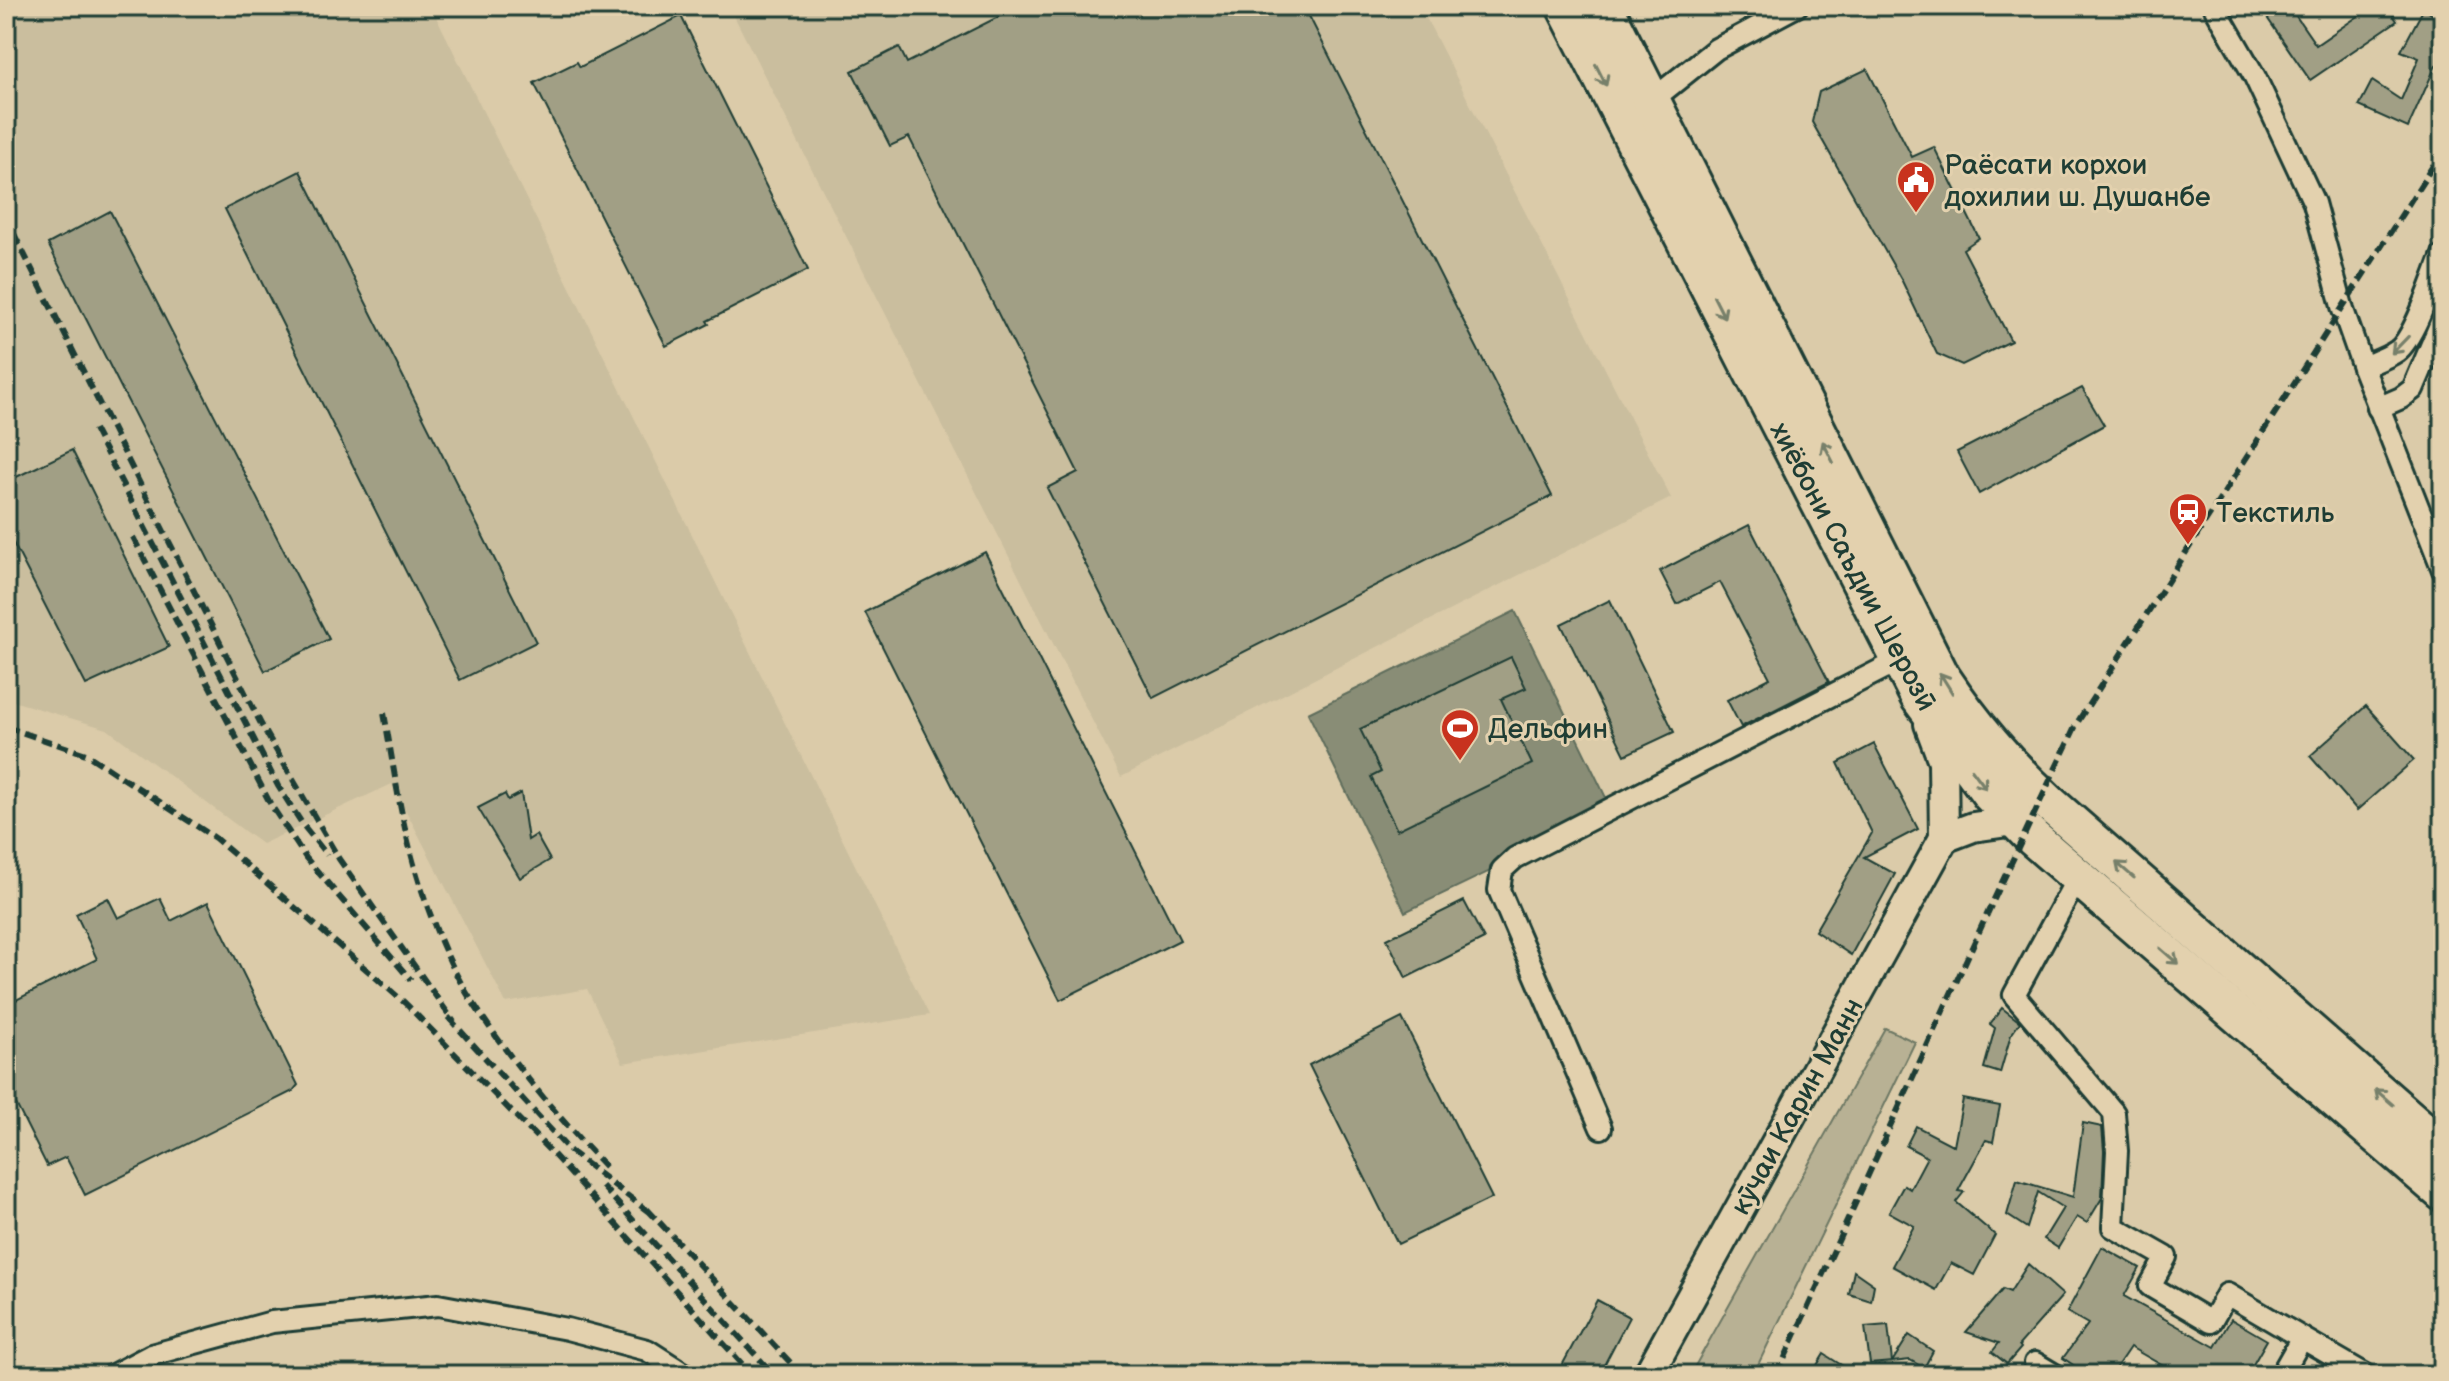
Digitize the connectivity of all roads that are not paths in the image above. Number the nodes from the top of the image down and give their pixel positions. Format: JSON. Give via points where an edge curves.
{"nodes":[{"id":1,"x":1565,"y":6,"type":"edge"},
{"id":2,"x":1604,"y":6,"type":"edge"},
{"id":3,"x":1797,"y":6,"type":"edge"},
{"id":4,"x":2214,"y":6,"type":"edge"},
{"id":5,"x":1651,"y":101,"type":"junction"},
{"id":6,"x":2443,"y":255,"type":"edge"},
{"id":7,"x":2443,"y":318,"type":"edge"},
{"id":8,"x":2363,"y":367,"type":"junction"},
{"id":9,"x":2378,"y":408,"type":"junction"},
{"id":10,"x":2443,"y":570,"type":"edge"},
{"id":11,"x":1900,"y":660,"type":"junction"},
{"id":12,"x":1919,"y":697,"type":"junction"},
{"id":13,"x":2015,"y":821,"type":"junction"},
{"id":14,"x":1944,"y":838,"type":"junction"},
{"id":15,"x":2078,"y":877,"type":"junction"},
{"id":16,"x":1601,"y":1128,"type":"dead end"},
{"id":17,"x":2443,"y":1148,"type":"edge"},
{"id":18,"x":2443,"y":1193,"type":"edge"},
{"id":19,"x":2302,"y":1338,"type":"junction"},
{"id":20,"x":113,"y":1375,"type":"edge"},
{"id":21,"x":686,"y":1375,"type":"edge"},
{"id":22,"x":1648,"y":1375,"type":"edge"},
{"id":23,"x":2281,"y":1375,"type":"edge"},
{"id":24,"x":2366,"y":1375,"type":"edge"}],
"edges":[{"from":1,"to":11,"type":"highway","name":"хиёбони Саъдии Шерозӣ","one_way":true},
{"from":2,"to":5,"type":"highway","name":"хиёбони Саъдии Шерозӣ"},
{"from":3,"to":5,"type":"street","via":[[1716,49]]},
{"from":4,"to":8,"type":"street","via":[[2255,77],[2314,203]]},
{"from":17,"to":5,"type":"highway","name":"хиёбони Саъдии Шерозӣ","one_way":true,"via":[[2049,803],[1970,720],[1942,678]]},
{"from":6,"to":8,"type":"street","one_way":true,"via":[[2404,344]]},
{"from":7,"to":9,"type":"street","via":[[2413,389]]},
{"from":8,"to":9,"type":"street"},
{"from":9,"to":10,"type":"street"},
{"from":11,"to":12,"type":"highway","name":"хиёбони Саъдии Шерозӣ"},
{"from":11,"to":16,"type":"street","via":[[1515,858],[1502,870],[1499,890]]},
{"from":12,"to":13,"type":"highway","name":"хиёбони Саъдии Шерозӣ","one_way":true},
{"from":12,"to":14,"type":"street","name":"кӯчаи Карин Манн","via":[[1943,761]]},
{"from":13,"to":14,"type":"street"},
{"from":13,"to":15,"type":"highway","name":"хиёбони Саъдии Шерозӣ"},
{"from":14,"to":22,"type":"street","name":"кӯчаи Карин Манн"},
{"from":15,"to":18,"type":"highway","name":"хиёбони Саъдии Шерозӣ","one_way":true},
{"from":15,"to":19,"type":"street","via":[[2014,995],[2114,1113],[2113,1227],[2166,1257],[2150,1286],[2211,1322],[2227,1294]]},
{"from":19,"to":23,"type":"street"},
{"from":19,"to":24,"type":"street"},
{"from":20,"to":21,"type":"street","via":[[151,1355],[272,1322],[438,1305],[647,1350]]}]}
